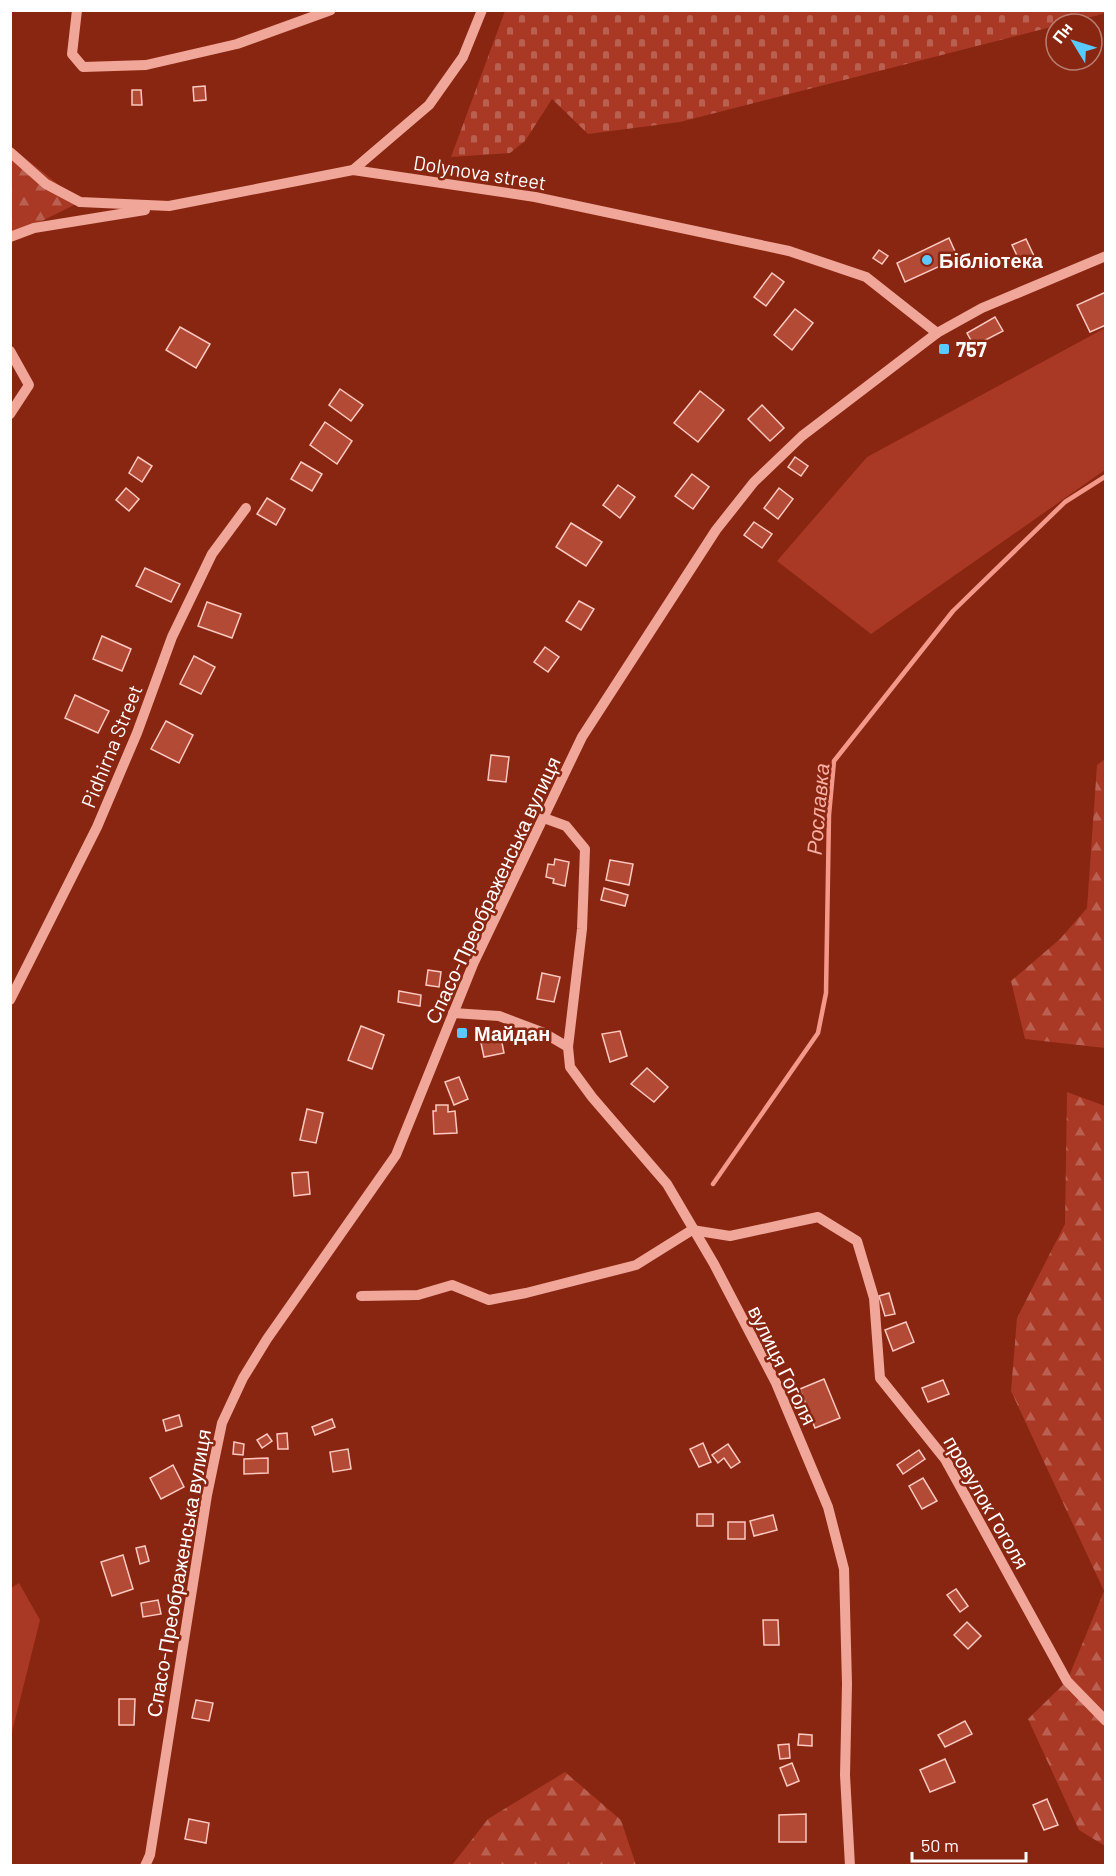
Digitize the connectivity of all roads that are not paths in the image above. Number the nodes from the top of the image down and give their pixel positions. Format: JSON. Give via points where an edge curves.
{"nodes":[{"id":1,"x":77,"y":10,"type":"edge"},
{"id":2,"x":331,"y":10,"type":"edge"},
{"id":3,"x":482,"y":10,"type":"edge"},
{"id":4,"x":10,"y":152,"type":"edge"},
{"id":5,"x":353,"y":170,"type":"junction"},
{"id":6,"x":169,"y":206,"type":"junction"},
{"id":7,"x":10,"y":237,"type":"edge"},
{"id":8,"x":1106,"y":256,"type":"edge"},
{"id":9,"x":937,"y":333,"type":"junction"},
{"id":10,"x":10,"y":351,"type":"edge"},
{"id":11,"x":10,"y":414,"type":"edge"},
{"id":12,"x":246,"y":508,"type":"dead end"},
{"id":13,"x":544,"y":818,"type":"junction"},
{"id":14,"x":10,"y":1000,"type":"edge"},
{"id":15,"x":453,"y":1013,"type":"junction"},
{"id":16,"x":568,"y":1047,"type":"junction"},
{"id":17,"x":692,"y":1230,"type":"junction"},
{"id":18,"x":361,"y":1296,"type":"dead end"},
{"id":19,"x":1106,"y":1721,"type":"edge"},
{"id":20,"x":145,"y":1866,"type":"edge"},
{"id":21,"x":850,"y":1866,"type":"edge"}],
"edges":[{"from":1,"to":2,"type":"street","via":[[72,54],[83,67],[157,63],[237,44]]},
{"from":3,"to":5,"type":"street","via":[[462,57],[429,105]]},
{"from":4,"to":6,"type":"street","name":"Dolynova street","via":[[46,183],[80,202]]},
{"from":5,"to":6,"type":"street","name":"Dolynova street"},
{"from":5,"to":9,"type":"street","name":"Dolynova street","via":[[535,197],[789,251],[866,277]]},
{"from":6,"to":7,"type":"street","via":[[34,228]]},
{"from":8,"to":9,"type":"street","name":"Спасо-Преображенська вулиця","via":[[982,308]]},
{"from":9,"to":13,"type":"street","name":"Спасо-Преображенська вулиця","via":[[802,436],[754,482],[716,530],[582,737]]},
{"from":10,"to":11,"type":"street","via":[[29,385]]},
{"from":12,"to":14,"type":"street","name":"Pidhirna Street","via":[[212,554],[172,638],[97,827]]},
{"from":13,"to":15,"type":"street","name":"Спасо-Преображенська вулиця"},
{"from":13,"to":16,"type":"street","via":[[566,826],[585,849],[582,929]]},
{"from":15,"to":16,"type":"street","via":[[499,1016]]},
{"from":15,"to":20,"type":"street","name":"Спасо-Преображенська вулиця","via":[[396,1155],[267,1339],[222,1423],[150,1855]]},
{"from":16,"to":17,"type":"street","name":"вулиця Гоголя","via":[[570,1067],[667,1184]]},
{"from":17,"to":18,"type":"street","via":[[636,1265],[526,1293],[489,1300],[452,1286],[418,1295]]},
{"from":17,"to":19,"type":"street","name":"провулок Гоголя","via":[[730,1236],[818,1217],[857,1241],[874,1298],[880,1378],[945,1459],[1067,1681]]},
{"from":17,"to":21,"type":"street","name":"вулиця Гоголя","via":[[776,1383],[828,1507],[844,1569],[845,1775]]}]}
